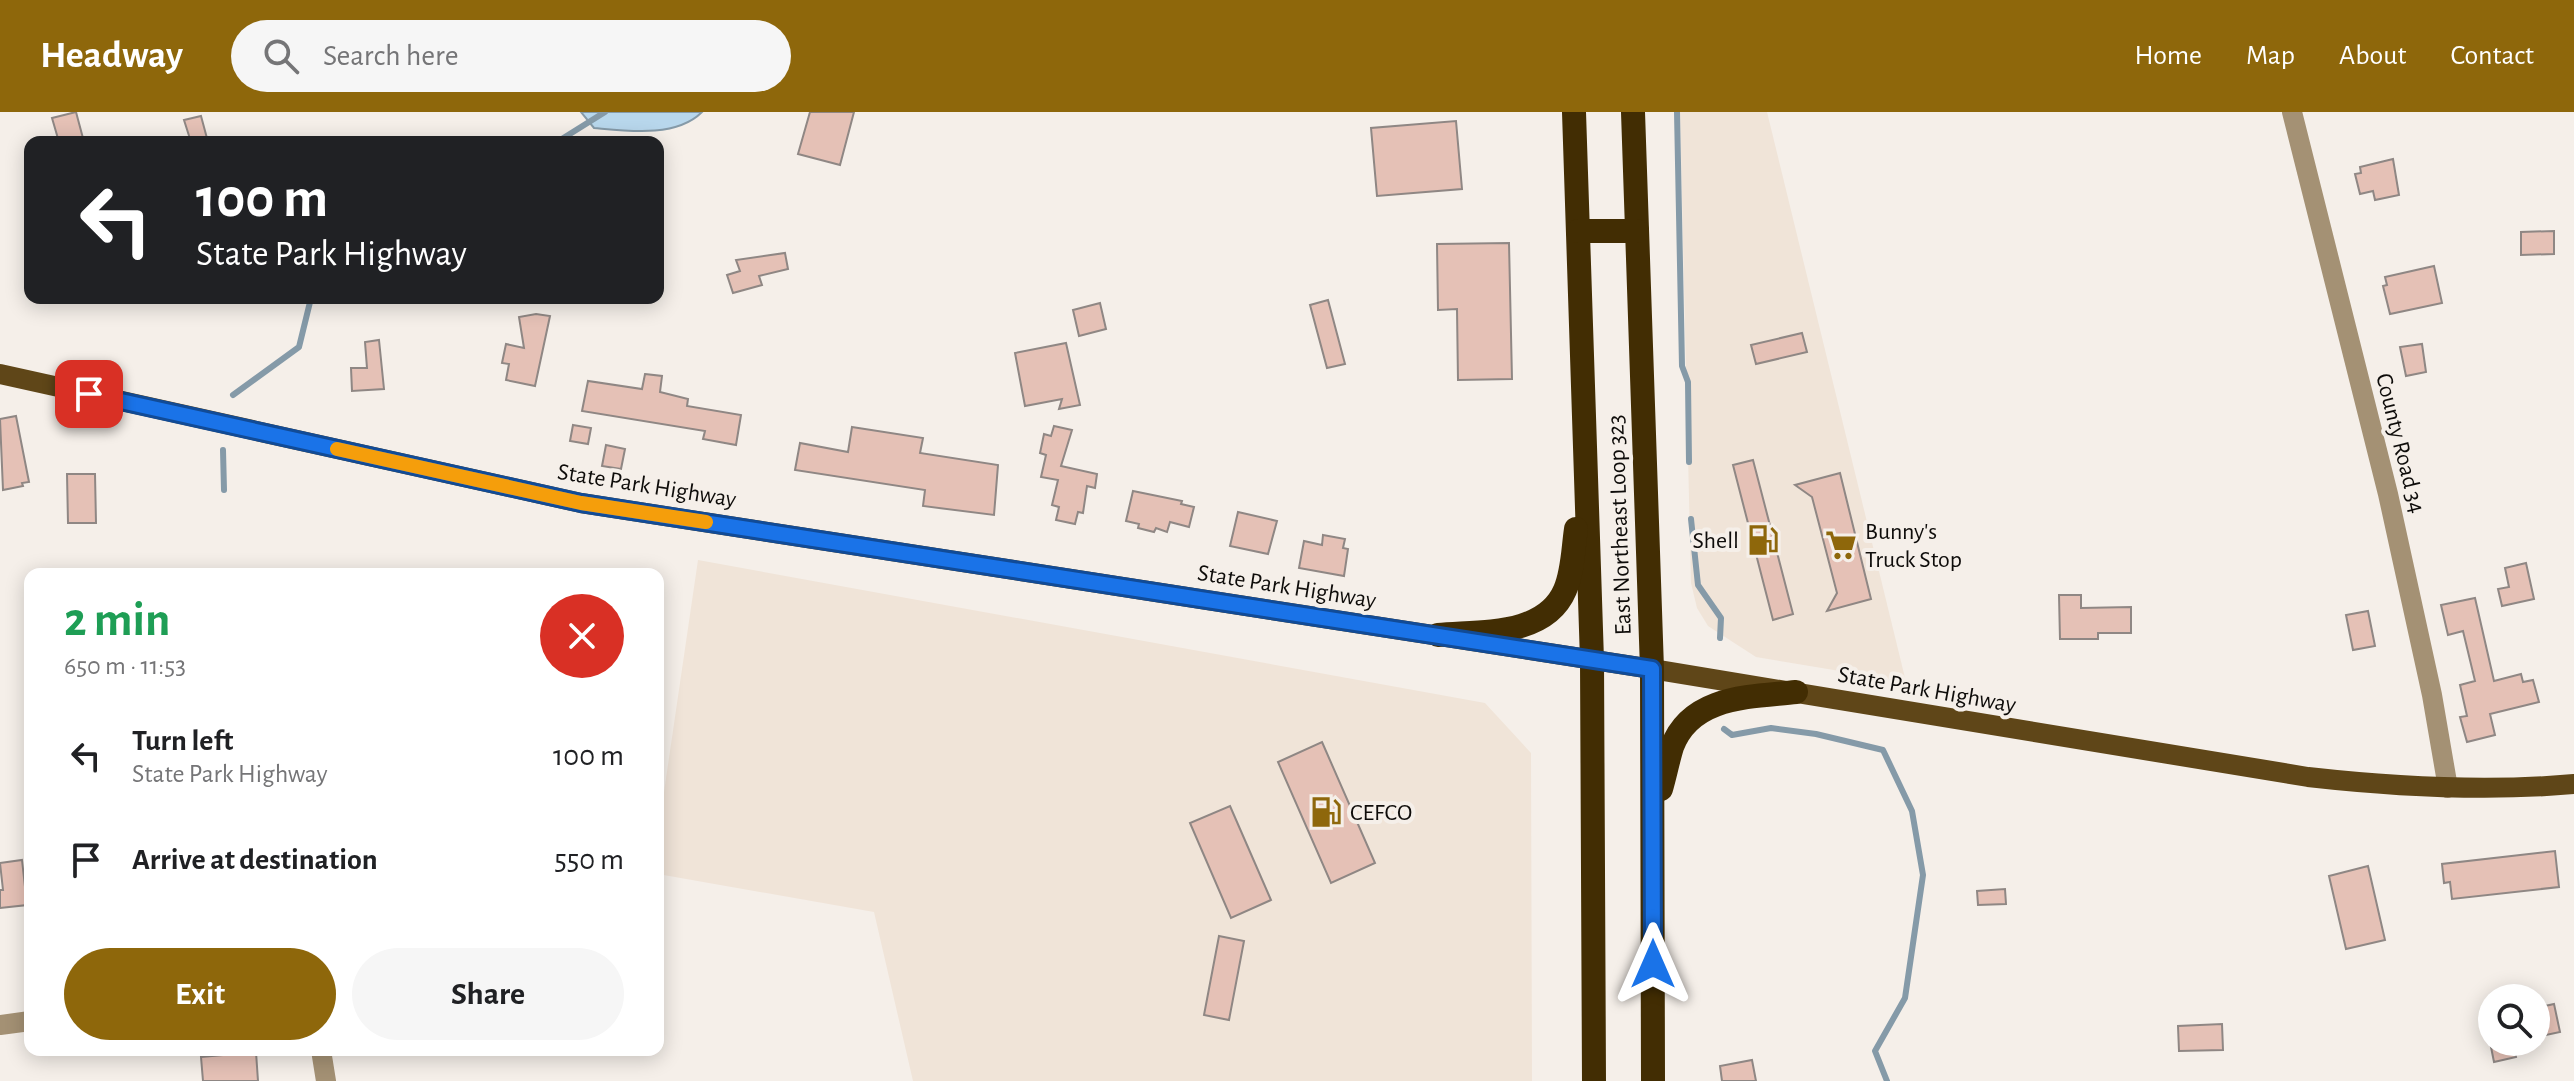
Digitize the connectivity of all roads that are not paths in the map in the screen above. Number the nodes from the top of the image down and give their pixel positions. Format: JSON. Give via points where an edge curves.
{"nodes":[{"id":1,"x":1574,"y":112,"type":"edge"},
{"id":2,"x":1633,"y":112,"type":"edge"},
{"id":3,"x":2292,"y":112,"type":"edge"},
{"id":4,"x":1578,"y":231,"type":"junction"},
{"id":5,"x":1637,"y":231,"type":"junction"},
{"id":6,"x":0,"y":374,"type":"edge"},
{"id":7,"x":1585,"y":476,"type":"junction"},
{"id":8,"x":1438,"y":635,"type":"junction"},
{"id":9,"x":1592,"y":660,"type":"junction"},
{"id":10,"x":1652,"y":669,"type":"junction"},
{"id":11,"x":1796,"y":692,"type":"junction"},
{"id":12,"x":2574,"y":784,"type":"edge"},
{"id":13,"x":2448,"y":788,"type":"junction"},
{"id":14,"x":1653,"y":818,"type":"junction"},
{"id":15,"x":24,"y":1022,"type":"edge"},
{"id":16,"x":0,"y":1025,"type":"edge"},
{"id":17,"x":322,"y":1056,"type":"edge"},
{"id":18,"x":326,"y":1081,"type":"edge"},
{"id":19,"x":1594,"y":1081,"type":"edge"},
{"id":20,"x":1653,"y":1081,"type":"edge"}],
"edges":[{"from":1,"to":4,"type":"highway","name":"East Northeast Loop 323"},
{"from":2,"to":5,"type":"highway","name":"East Northeast Loop 323"},
{"from":3,"to":13,"type":"street","name":"County Road 34","via":[[2388,494]]},
{"from":4,"to":5,"type":"highway"},
{"from":4,"to":7,"type":"highway","name":"East Northeast Loop 323"},
{"from":5,"to":10,"type":"highway","name":"East Northeast Loop 323"},
{"from":6,"to":8,"type":"main road","name":"State Park Highway","via":[[581,503]]},
{"from":7,"to":8,"type":"highway","via":[[1569,577],[1551,610],[1519,627]]},
{"from":7,"to":9,"type":"highway","name":"East Northeast Loop 323"},
{"from":8,"to":9,"type":"main road","name":"State Park Highway"},
{"from":9,"to":10,"type":"main road","name":"State Park Highway"},
{"from":9,"to":19,"type":"highway","name":"East Northeast Loop 323"},
{"from":10,"to":11,"type":"main road","name":"State Park Highway"},
{"from":10,"to":14,"type":"highway","name":"East Northeast Loop 323"},
{"from":11,"to":13,"type":"main road","name":"State Park Highway","via":[[2308,777]]},
{"from":11,"to":14,"type":"highway","via":[[1730,699],[1696,715],[1673,746]]},
{"from":12,"to":13,"type":"main road","name":"State Park Highway"},
{"from":14,"to":20,"type":"highway","name":"East Northeast Loop 323"},
{"from":15,"to":16,"type":"street"},
{"from":17,"to":18,"type":"street"}]}
